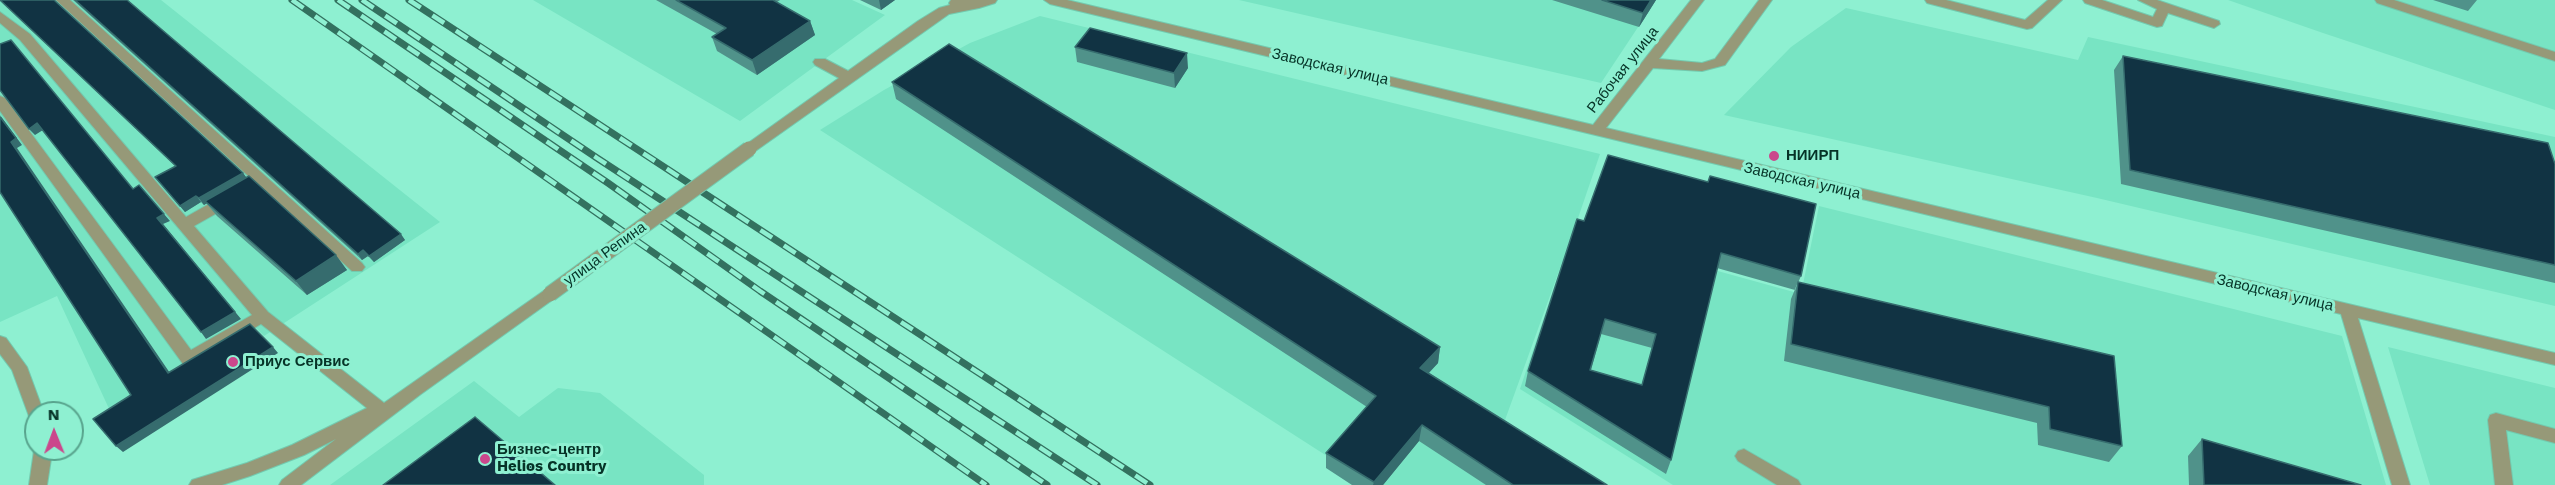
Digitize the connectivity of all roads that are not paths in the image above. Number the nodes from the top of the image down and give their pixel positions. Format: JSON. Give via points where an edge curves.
{"nodes":[{"id":1,"x":62,"y":0,"type":"edge"},
{"id":2,"x":942,"y":0,"type":"edge"},
{"id":3,"x":949,"y":0,"type":"edge"},
{"id":4,"x":1050,"y":0,"type":"edge"},
{"id":5,"x":1698,"y":0,"type":"edge"},
{"id":6,"x":1766,"y":0,"type":"edge"},
{"id":7,"x":1931,"y":0,"type":"edge"},
{"id":8,"x":2056,"y":0,"type":"edge"},
{"id":9,"x":2089,"y":0,"type":"edge"},
{"id":10,"x":2144,"y":0,"type":"edge"},
{"id":11,"x":2381,"y":0,"type":"edge"},
{"id":12,"x":990,"y":1,"type":"edge"},
{"id":13,"x":965,"y":5,"type":"junction"},
{"id":14,"x":2164,"y":7,"type":"junction"},
{"id":15,"x":0,"y":16,"type":"edge"},
{"id":16,"x":923,"y":24,"type":"junction"},
{"id":17,"x":2214,"y":24,"type":"dead end"},
{"id":18,"x":2555,"y":57,"type":"edge"},
{"id":19,"x":820,"y":62,"type":"dead end"},
{"id":20,"x":1650,"y":63,"type":"junction"},
{"id":21,"x":849,"y":77,"type":"junction"},
{"id":22,"x":0,"y":101,"type":"edge"},
{"id":23,"x":1596,"y":131,"type":"junction"},
{"id":24,"x":252,"y":187,"type":"junction"},
{"id":25,"x":184,"y":225,"type":"junction"},
{"id":26,"x":357,"y":267,"type":"dead end"},
{"id":27,"x":2348,"y":311,"type":"junction"},
{"id":28,"x":262,"y":316,"type":"junction"},
{"id":29,"x":0,"y":342,"type":"edge"},
{"id":30,"x":2555,"y":359,"type":"edge"},
{"id":31,"x":416,"y":390,"type":"junction"},
{"id":32,"x":32,"y":401,"type":"edge"},
{"id":33,"x":381,"y":410,"type":"junction"},
{"id":34,"x":2555,"y":436,"type":"edge"},
{"id":35,"x":1744,"y":456,"type":"dead end"},
{"id":36,"x":42,"y":461,"type":"edge"},
{"id":37,"x":38,"y":485,"type":"edge"},
{"id":38,"x":198,"y":485,"type":"edge"},
{"id":39,"x":288,"y":485,"type":"edge"},
{"id":40,"x":1792,"y":485,"type":"edge"},
{"id":41,"x":2401,"y":485,"type":"edge"},
{"id":42,"x":2504,"y":485,"type":"edge"}],
"edges":[{"from":1,"to":24,"type":"street"},
{"from":2,"to":16,"type":"street","name":"улица Репина"},
{"from":3,"to":13,"type":"street"},
{"from":4,"to":23,"type":"street","name":"Заводская улица"},
{"from":5,"to":20,"type":"street","name":"Рабочая улица"},
{"from":6,"to":20,"type":"street","via":[[1720,62],[1702,67]]},
{"from":7,"to":8,"type":"street","via":[[2026,25]]},
{"from":9,"to":14,"type":"street","via":[[2157,23]]},
{"from":10,"to":14,"type":"street"},
{"from":11,"to":18,"type":"street"},
{"from":12,"to":13,"type":"street"},
{"from":13,"to":16,"type":"street","name":"улица Репина","via":[[944,11]]},
{"from":14,"to":17,"type":"street"},
{"from":15,"to":25,"type":"street","via":[[25,38]]},
{"from":16,"to":21,"type":"street","name":"улица Репина"},
{"from":19,"to":21,"type":"street"},
{"from":20,"to":23,"type":"street","name":"Рабочая улица"},
{"from":21,"to":31,"type":"street","name":"улица Репина","bridge":true},
{"from":22,"to":28,"type":"street","via":[[189,359]]},
{"from":23,"to":27,"type":"street","name":"Заводская улица"},
{"from":24,"to":25,"type":"street"},
{"from":24,"to":26,"type":"street"},
{"from":25,"to":28,"type":"street"},
{"from":27,"to":30,"type":"street","name":"Заводская улица"},
{"from":27,"to":41,"type":"street"},
{"from":28,"to":33,"type":"street"},
{"from":29,"to":32,"type":"street","via":[[20,367]]},
{"from":31,"to":33,"type":"street"},
{"from":31,"to":39,"type":"street","name":"улица Репина"},
{"from":33,"to":38,"type":"street","via":[[298,450]]},
{"from":34,"to":42,"type":"street","via":[[2496,420]]},
{"from":35,"to":40,"type":"street"},
{"from":36,"to":37,"type":"street"}]}
